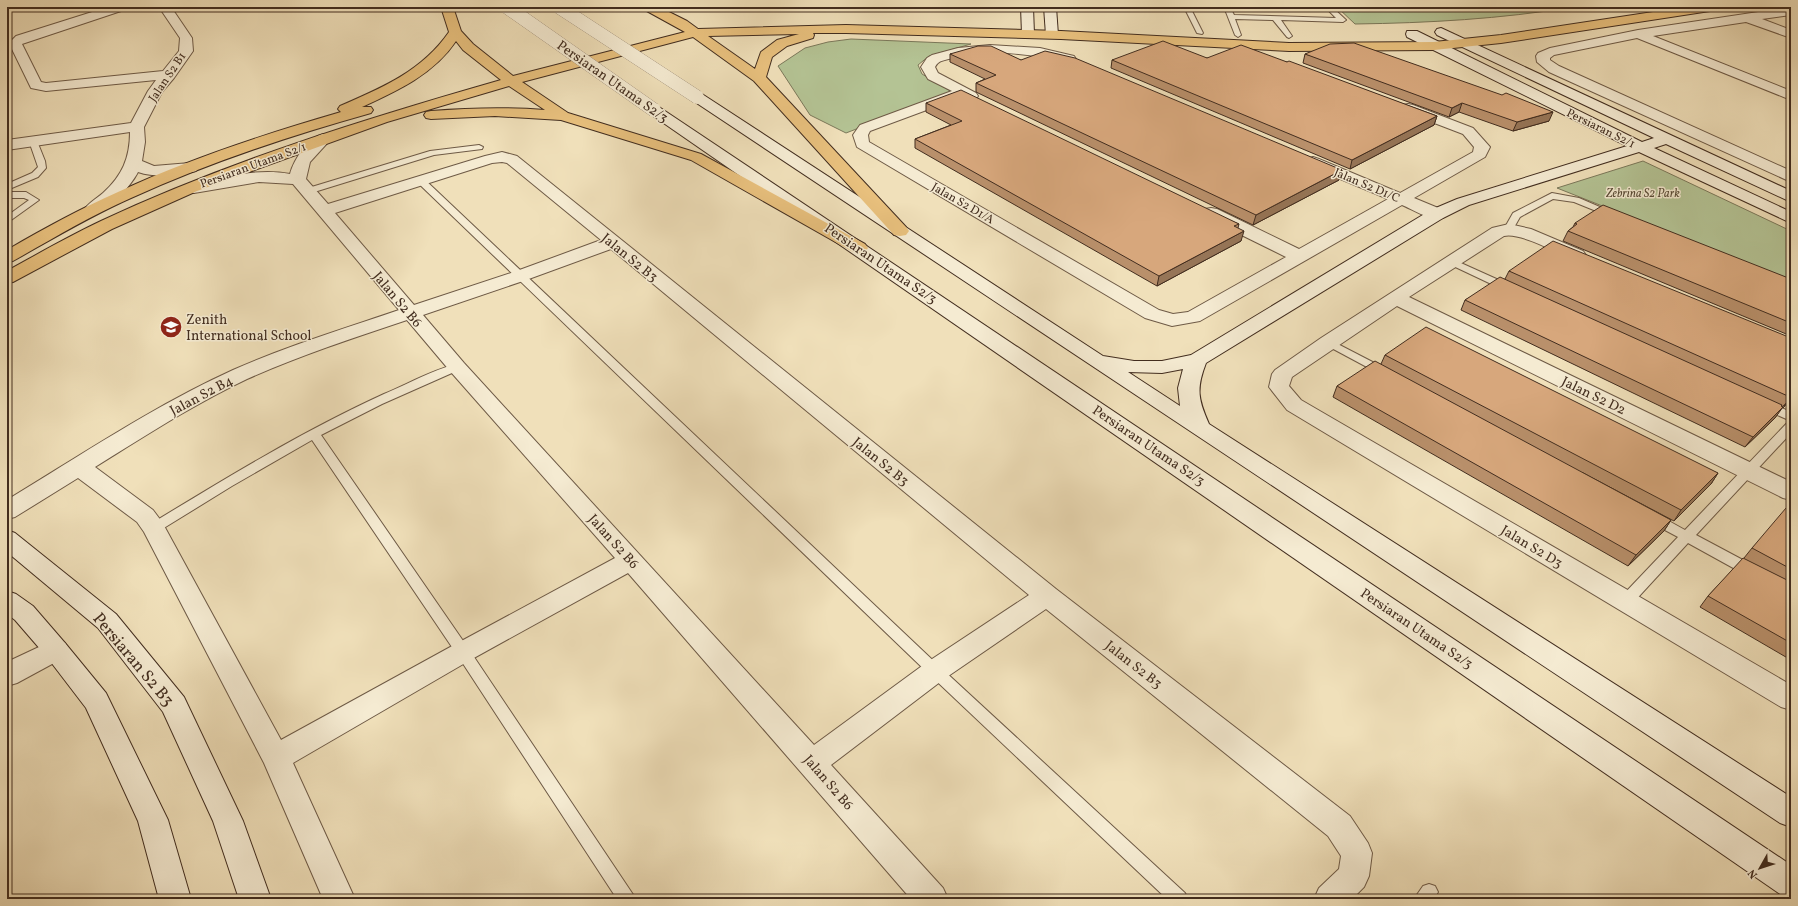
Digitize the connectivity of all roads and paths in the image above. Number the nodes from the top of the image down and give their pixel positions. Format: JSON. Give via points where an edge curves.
{"nodes":[{"id":1,"x":120,"y":7,"type":"edge"},
{"id":2,"x":165,"y":7,"type":"edge"},
{"id":3,"x":447,"y":7,"type":"edge"},
{"id":4,"x":507,"y":7,"type":"edge"},
{"id":5,"x":559,"y":7,"type":"edge"},
{"id":6,"x":649,"y":7,"type":"edge"},
{"id":7,"x":1027,"y":7,"type":"edge"},
{"id":8,"x":1050,"y":7,"type":"edge"},
{"id":9,"x":1186,"y":7,"type":"edge"},
{"id":10,"x":1227,"y":7,"type":"edge"},
{"id":11,"x":1328,"y":7,"type":"edge"},
{"id":12,"x":1635,"y":7,"type":"edge"},
{"id":13,"x":1710,"y":7,"type":"edge"},
{"id":14,"x":1687,"y":8,"type":"edge"},
{"id":15,"x":1791,"y":11,"type":"edge"},
{"id":16,"x":1232,"y":17,"type":"junction"},
{"id":17,"x":1276,"y":18,"type":"junction"},
{"id":18,"x":1558,"y":18,"type":"dead end"},
{"id":19,"x":1746,"y":18,"type":"junction"},
{"id":20,"x":959,"y":20,"type":"dead end"},
{"id":21,"x":989,"y":21,"type":"dead end"},
{"id":22,"x":689,"y":28,"type":"junction"},
{"id":23,"x":1028,"y":28,"type":"junction"},
{"id":24,"x":846,"y":29,"type":"junction"},
{"id":25,"x":1052,"y":29,"type":"junction"},
{"id":26,"x":1461,"y":30,"type":"dead end"},
{"id":27,"x":455,"y":32,"type":"junction"},
{"id":28,"x":1441,"y":32,"type":"junction"},
{"id":29,"x":1200,"y":33,"type":"junction"},
{"id":30,"x":1412,"y":34,"type":"junction"},
{"id":31,"x":1638,"y":34,"type":"junction"},
{"id":32,"x":1791,"y":34,"type":"edge"},
{"id":33,"x":1238,"y":35,"type":"junction"},
{"id":34,"x":1289,"y":36,"type":"junction"},
{"id":35,"x":1501,"y":39,"type":"junction"},
{"id":36,"x":1463,"y":43,"type":"junction"},
{"id":37,"x":1434,"y":46,"type":"junction"},
{"id":38,"x":1263,"y":54,"type":"edge"},
{"id":39,"x":1488,"y":55,"type":"junction"},
{"id":40,"x":1277,"y":59,"type":"edge"},
{"id":41,"x":1080,"y":62,"type":"edge"},
{"id":42,"x":169,"y":75,"type":"junction"},
{"id":43,"x":506,"y":77,"type":"junction"},
{"id":44,"x":759,"y":78,"type":"junction"},
{"id":45,"x":962,"y":92,"type":"junction"},
{"id":46,"x":1791,"y":96,"type":"edge"},
{"id":47,"x":984,"y":102,"type":"edge"},
{"id":48,"x":1394,"y":103,"type":"edge"},
{"id":49,"x":563,"y":116,"type":"junction"},
{"id":50,"x":382,"y":119,"type":"junction"},
{"id":51,"x":137,"y":127,"type":"junction"},
{"id":52,"x":300,"y":128,"type":"junction"},
{"id":53,"x":323,"y":139,"type":"junction"},
{"id":54,"x":1668,"y":139,"type":"junction"},
{"id":55,"x":33,"y":141,"type":"junction"},
{"id":56,"x":7,"y":145,"type":"edge"},
{"id":57,"x":479,"y":147,"type":"dead end"},
{"id":58,"x":1640,"y":147,"type":"junction"},
{"id":59,"x":1299,"y":156,"type":"edge"},
{"id":60,"x":135,"y":164,"type":"junction"},
{"id":61,"x":190,"y":168,"type":"junction"},
{"id":62,"x":1791,"y":177,"type":"edge"},
{"id":63,"x":420,"y":180,"type":"junction"},
{"id":64,"x":303,"y":185,"type":"junction"},
{"id":65,"x":7,"y":187,"type":"edge"},
{"id":66,"x":191,"y":188,"type":"junction"},
{"id":67,"x":7,"y":195,"type":"edge"},
{"id":68,"x":1791,"y":197,"type":"edge"},
{"id":69,"x":1401,"y":199,"type":"junction"},
{"id":70,"x":1196,"y":205,"type":"edge"},
{"id":71,"x":92,"y":210,"type":"junction"},
{"id":72,"x":324,"y":211,"type":"junction"},
{"id":73,"x":1437,"y":214,"type":"junction"},
{"id":74,"x":1621,"y":218,"type":"edge"},
{"id":75,"x":1791,"y":218,"type":"edge"},
{"id":76,"x":7,"y":220,"type":"edge"},
{"id":77,"x":1509,"y":229,"type":"junction"},
{"id":78,"x":900,"y":231,"type":"junction"},
{"id":79,"x":612,"y":242,"type":"junction"},
{"id":80,"x":859,"y":248,"type":"junction"},
{"id":81,"x":7,"y":257,"type":"edge"},
{"id":82,"x":1301,"y":257,"type":"junction"},
{"id":83,"x":1589,"y":260,"type":"edge"},
{"id":84,"x":1452,"y":262,"type":"junction"},
{"id":85,"x":520,"y":276,"type":"junction"},
{"id":86,"x":7,"y":278,"type":"edge"},
{"id":87,"x":1517,"y":292,"type":"edge"},
{"id":88,"x":1396,"y":298,"type":"junction"},
{"id":89,"x":410,"y":313,"type":"junction"},
{"id":90,"x":1328,"y":342,"type":"junction"},
{"id":91,"x":1095,"y":360,"type":"junction"},
{"id":92,"x":1197,"y":360,"type":"junction"},
{"id":93,"x":457,"y":368,"type":"junction"},
{"id":94,"x":1397,"y":379,"type":"edge"},
{"id":95,"x":1755,"y":400,"type":"edge"},
{"id":96,"x":1791,"y":417,"type":"edge"},
{"id":97,"x":1791,"y":426,"type":"edge"},
{"id":98,"x":1200,"y":428,"type":"junction"},
{"id":99,"x":314,"y":433,"type":"junction"},
{"id":100,"x":79,"y":467,"type":"junction"},
{"id":101,"x":1748,"y":471,"type":"junction"},
{"id":102,"x":1791,"y":492,"type":"edge"},
{"id":103,"x":7,"y":511,"type":"edge"},
{"id":104,"x":1646,"y":514,"type":"edge"},
{"id":105,"x":154,"y":528,"type":"junction"},
{"id":106,"x":1687,"y":536,"type":"junction"},
{"id":107,"x":7,"y":539,"type":"edge"},
{"id":108,"x":632,"y":560,"type":"junction"},
{"id":109,"x":1763,"y":577,"type":"edge"},
{"id":110,"x":1047,"y":596,"type":"junction"},
{"id":111,"x":7,"y":601,"type":"edge"},
{"id":112,"x":1626,"y":601,"type":"junction"},
{"id":113,"x":56,"y":650,"type":"junction"},
{"id":114,"x":463,"y":652,"type":"junction"},
{"id":115,"x":935,"y":670,"type":"junction"},
{"id":116,"x":7,"y":675,"type":"edge"},
{"id":117,"x":1791,"y":698,"type":"edge"},
{"id":118,"x":276,"y":758,"type":"junction"},
{"id":119,"x":812,"y":763,"type":"junction"},
{"id":120,"x":1791,"y":813,"type":"edge"},
{"id":121,"x":1791,"y":883,"type":"edge"},
{"id":122,"x":175,"y":899,"type":"edge"},
{"id":123,"x":255,"y":899,"type":"edge"},
{"id":124,"x":339,"y":899,"type":"edge"},
{"id":125,"x":627,"y":899,"type":"edge"},
{"id":126,"x":932,"y":899,"type":"edge"},
{"id":127,"x":1178,"y":899,"type":"edge"},
{"id":128,"x":1330,"y":899,"type":"edge"}],
"edges":[{"from":1,"to":42,"type":"street","via":[[27,36],[15,43],[36,85],[46,87]]},
{"from":2,"to":42,"type":"street","name":"Jalan S2 B1","via":[[186,38],[186,51]]},
{"from":3,"to":27,"type":"main road"},
{"from":4,"to":80,"type":"street","name":"Persiaran Utama S2/3","bridge":true},
{"from":5,"to":78,"type":"street","bridge":true},
{"from":6,"to":22,"type":"main road"},
{"from":7,"to":23,"type":"street"},
{"from":8,"to":25,"type":"street"},
{"from":9,"to":29,"type":"lane"},
{"from":10,"to":16,"type":"lane"},
{"from":11,"to":17,"type":"lane","via":[[1343,20]]},
{"from":12,"to":18,"type":"main road"},
{"from":13,"to":14,"type":"main road"},
{"from":14,"to":35,"type":"main road"},
{"from":15,"to":19,"type":"street"},
{"from":16,"to":17,"type":"lane"},
{"from":16,"to":33,"type":"lane"},
{"from":17,"to":34,"type":"lane"},
{"from":19,"to":31,"type":"street"},
{"from":19,"to":32,"type":"street"},
{"from":20,"to":22,"type":"main road","via":[[818,19],[711,22]]},
{"from":21,"to":23,"type":"main road"},
{"from":22,"to":24,"type":"main road"},
{"from":22,"to":43,"type":"main road"},
{"from":22,"to":44,"type":"main road"},
{"from":23,"to":24,"type":"main road"},
{"from":23,"to":25,"type":"main road"},
{"from":24,"to":44,"type":"main road","via":[[802,36],[782,43],[766,55]]},
{"from":25,"to":29,"type":"main road"},
{"from":25,"to":37,"type":"main road","via":[[1290,47]]},
{"from":26,"to":28,"type":"main road"},
{"from":27,"to":43,"type":"main road","via":[[468,47]]},
{"from":27,"to":52,"type":"main road","via":[[440,53],[416,74],[381,93]]},
{"from":28,"to":30,"type":"main road"},
{"from":28,"to":36,"type":"street","name":"Persiaran S2/1"},
{"from":29,"to":33,"type":"main road"},
{"from":30,"to":34,"type":"main road"},
{"from":30,"to":37,"type":"street","name":"Persiaran S2/1"},
{"from":31,"to":46,"type":"street"},
{"from":31,"to":62,"type":"street","via":[[1550,52],[1543,56],[1544,62],[1554,69]]},
{"from":33,"to":34,"type":"main road"},
{"from":35,"to":36,"type":"main road"},
{"from":35,"to":39,"type":"main road","via":[[1488,48]]},
{"from":36,"to":37,"type":"main road"},
{"from":36,"to":39,"type":"street","name":"Persiaran S2/1"},
{"from":37,"to":58,"type":"street","name":"Persiaran S2/1"},
{"from":38,"to":40,"type":"street"},
{"from":39,"to":54,"type":"street","name":"Persiaran S2/1"},
{"from":41,"to":45,"type":"street","via":[[1056,55],[1006,50],[975,50],[933,59],[928,67],[933,76]]},
{"from":42,"to":51,"type":"street","name":"Jalan S2 B1","via":[[156,91]]},
{"from":43,"to":49,"type":"main road"},
{"from":43,"to":50,"type":"main road","name":"Persiaran Utama S2/1"},
{"from":43,"to":52,"type":"main road","name":"Persiaran Utama S2/1"},
{"from":44,"to":78,"type":"main road"},
{"from":45,"to":47,"type":"street"},
{"from":45,"to":82,"type":"street","name":"Jalan S2 D1/A","via":[[865,128],[860,135],[862,144],[1152,314],[1172,320],[1193,318]]},
{"from":48,"to":69,"type":"street","via":[[1468,131],[1482,147],[1480,154]]},
{"from":49,"to":50,"type":"main road","via":[[522,111],[472,111]]},
{"from":49,"to":80,"type":"main road","via":[[696,157]]},
{"from":50,"to":53,"type":"main road","name":"Persiaran Utama S2/1"},
{"from":51,"to":55,"type":"street"},
{"from":51,"to":60,"type":"street","name":"Jalan S2 B1"},
{"from":52,"to":61,"type":"main road","name":"Persiaran Utama S2/1"},
{"from":53,"to":64,"type":"street","via":[[306,155],[300,166]]},
{"from":53,"to":66,"type":"main road","name":"Persiaran Utama S2/1"},
{"from":54,"to":58,"type":"street"},
{"from":54,"to":68,"type":"street","name":"Persiaran S2/1"},
{"from":55,"to":56,"type":"street"},
{"from":55,"to":65,"type":"lane","via":[[42,168],[35,175]]},
{"from":57,"to":64,"type":"lane","via":[[433,153]]},
{"from":58,"to":73,"type":"street","via":[[1463,202]]},
{"from":58,"to":75,"type":"street","name":"Persiaran S2/1"},
{"from":59,"to":69,"type":"street","name":"Jalan S2 D1/C"},
{"from":60,"to":61,"type":"street","via":[[151,171]]},
{"from":60,"to":71,"type":"street","name":"Jalan S2 B1","via":[[123,183]]},
{"from":61,"to":71,"type":"main road","name":"Persiaran Utama S2/1"},
{"from":63,"to":72,"type":"street","name":"Jalan S2 B3"},
{"from":63,"to":79,"type":"street","name":"Jalan S2 B3","via":[[490,159],[512,159]]},
{"from":63,"to":85,"type":"lane"},
{"from":64,"to":66,"type":"street","via":[[273,176]]},
{"from":64,"to":72,"type":"street","name":"Jalan S2 B6"},
{"from":66,"to":86,"type":"main road","name":"Persiaran Utama S2/1","via":[[106,225]]},
{"from":67,"to":76,"type":"lane","via":[[26,195],[35,200]]},
{"from":69,"to":73,"type":"street","name":"Jalan S2 D1/C"},
{"from":69,"to":82,"type":"street"},
{"from":70,"to":82,"type":"street"},
{"from":71,"to":81,"type":"main road","name":"Persiaran Utama S2/1"},
{"from":72,"to":89,"type":"street","name":"Jalan S2 B6"},
{"from":73,"to":92,"type":"street"},
{"from":74,"to":77,"type":"lane","via":[[1576,200],[1552,196],[1516,215]]},
{"from":77,"to":83,"type":"street"},
{"from":77,"to":84,"type":"street","via":[[1498,232]]},
{"from":78,"to":91,"type":"street"},
{"from":79,"to":85,"type":"street","name":"Jalan S2 B4"},
{"from":79,"to":110,"type":"street","name":"Jalan S2 B3"},
{"from":80,"to":121,"type":"street","name":"Persiaran Utama S2/3"},
{"from":84,"to":87,"type":"lane"},
{"from":84,"to":88,"type":"street"},
{"from":85,"to":89,"type":"street","name":"Jalan S2 B4"},
{"from":85,"to":115,"type":"lane"},
{"from":88,"to":90,"type":"street"},
{"from":88,"to":101,"type":"street","name":"Jalan S2 D2"},
{"from":89,"to":93,"type":"street","name":"Jalan S2 B6"},
{"from":89,"to":100,"type":"street","name":"Jalan S2 B4","via":[[308,347],[240,375],[175,408]]},
{"from":90,"to":94,"type":"lane"},
{"from":90,"to":112,"type":"street","name":"Jalan S2 D3","via":[[1282,374],[1279,387],[1294,405]]},
{"from":91,"to":92,"type":"street","via":[[1134,367],[1162,367]]},
{"from":91,"to":98,"type":"street"},
{"from":92,"to":98,"type":"street","via":[[1188,383],[1187,398]]},
{"from":93,"to":99,"type":"lane","via":[[407,388]]},
{"from":93,"to":108,"type":"street","name":"Jalan S2 B6"},
{"from":95,"to":96,"type":"lane"},
{"from":97,"to":101,"type":"lane"},
{"from":98,"to":120,"type":"street"},
{"from":99,"to":105,"type":"lane","via":[[237,476]]},
{"from":99,"to":114,"type":"lane"},
{"from":100,"to":103,"type":"street","name":"Jalan S2 B4"},
{"from":100,"to":105,"type":"street","via":[[145,516]]},
{"from":101,"to":102,"type":"street","name":"Jalan S2 D2"},
{"from":101,"to":106,"type":"lane"},
{"from":104,"to":106,"type":"lane"},
{"from":105,"to":118,"type":"street"},
{"from":106,"to":109,"type":"lane"},
{"from":106,"to":112,"type":"lane"},
{"from":107,"to":123,"type":"street","name":"Persiaran S2 B3","via":[[107,621],[174,705],[228,821]]},
{"from":108,"to":114,"type":"street"},
{"from":108,"to":119,"type":"street","name":"Jalan S2 B6"},
{"from":110,"to":115,"type":"street"},
{"from":110,"to":128,"type":"street","name":"Jalan S2 B3","via":[[1339,826],[1357,853],[1353,876]]},
{"from":111,"to":113,"type":"street","via":[[24,613]]},
{"from":112,"to":117,"type":"street","name":"Jalan S2 D3"},
{"from":113,"to":116,"type":"street"},
{"from":113,"to":122,"type":"street","via":[[96,701],[113,736],[153,820]]},
{"from":114,"to":118,"type":"street"},
{"from":114,"to":125,"type":"lane"},
{"from":115,"to":119,"type":"street"},
{"from":115,"to":127,"type":"lane"},
{"from":118,"to":124,"type":"street"},
{"from":119,"to":126,"type":"street","name":"Jalan S2 B6"}]}
